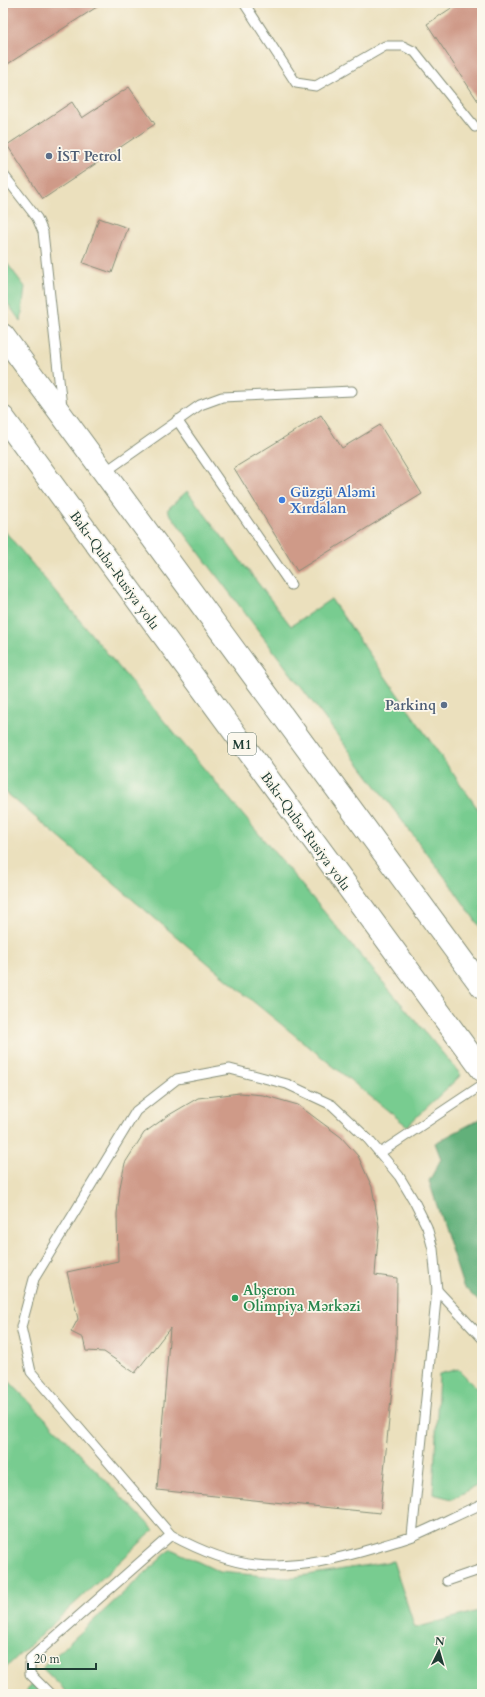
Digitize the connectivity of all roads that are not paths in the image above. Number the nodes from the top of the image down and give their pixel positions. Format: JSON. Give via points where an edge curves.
{"nodes":[{"id":1,"x":244,"y":3,"type":"edge"},
{"id":2,"x":475,"y":127,"type":"dead end"},
{"id":3,"x":3,"y":174,"type":"edge"},
{"id":4,"x":3,"y":335,"type":"edge"},
{"id":5,"x":352,"y":390,"type":"dead end"},
{"id":6,"x":63,"y":416,"type":"junction"},
{"id":7,"x":3,"y":417,"type":"edge"},
{"id":8,"x":177,"y":420,"type":"junction"},
{"id":9,"x":105,"y":472,"type":"junction"},
{"id":10,"x":291,"y":585,"type":"dead end"},
{"id":11,"x":482,"y":987,"type":"edge"},
{"id":12,"x":482,"y":1070,"type":"edge"},
{"id":13,"x":482,"y":1085,"type":"edge"},
{"id":14,"x":380,"y":1153,"type":"junction"},
{"id":15,"x":437,"y":1290,"type":"junction"},
{"id":16,"x":482,"y":1338,"type":"edge"},
{"id":17,"x":482,"y":1504,"type":"edge"},
{"id":18,"x":171,"y":1535,"type":"junction"},
{"id":19,"x":412,"y":1536,"type":"junction"},
{"id":20,"x":482,"y":1569,"type":"edge"},
{"id":21,"x":447,"y":1581,"type":"dead end"},
{"id":22,"x":50,"y":1694,"type":"edge"}],
"edges":[{"from":1,"to":2,"type":"lane","via":[[296,83],[316,86],[385,46],[403,46],[415,52]]},
{"from":3,"to":6,"type":"lane","via":[[37,218],[43,232]]},
{"from":4,"to":6,"type":"highway"},
{"from":5,"to":8,"type":"lane","via":[[222,397],[200,405]]},
{"from":6,"to":9,"type":"highway"},
{"from":7,"to":12,"type":"highway","name":"Bakı-Quba-Rusiya yolu","number":"M1"},
{"from":8,"to":9,"type":"lane"},
{"from":8,"to":10,"type":"lane"},
{"from":9,"to":11,"type":"highway"},
{"from":13,"to":14,"type":"lane"},
{"from":14,"to":15,"type":"lane","via":[[403,1182],[427,1227],[433,1249]]},
{"from":14,"to":18,"type":"lane","via":[[332,1105],[287,1084],[230,1069],[177,1079],[136,1111],[34,1279],[21,1327],[31,1372]]},
{"from":15,"to":16,"type":"lane"},
{"from":15,"to":19,"type":"lane"},
{"from":17,"to":19,"type":"lane"},
{"from":18,"to":19,"type":"lane","via":[[194,1548],[228,1559],[255,1565],[285,1566],[348,1556]]},
{"from":18,"to":22,"type":"lane","via":[[30,1659],[30,1674]]},
{"from":20,"to":21,"type":"lane"}]}
